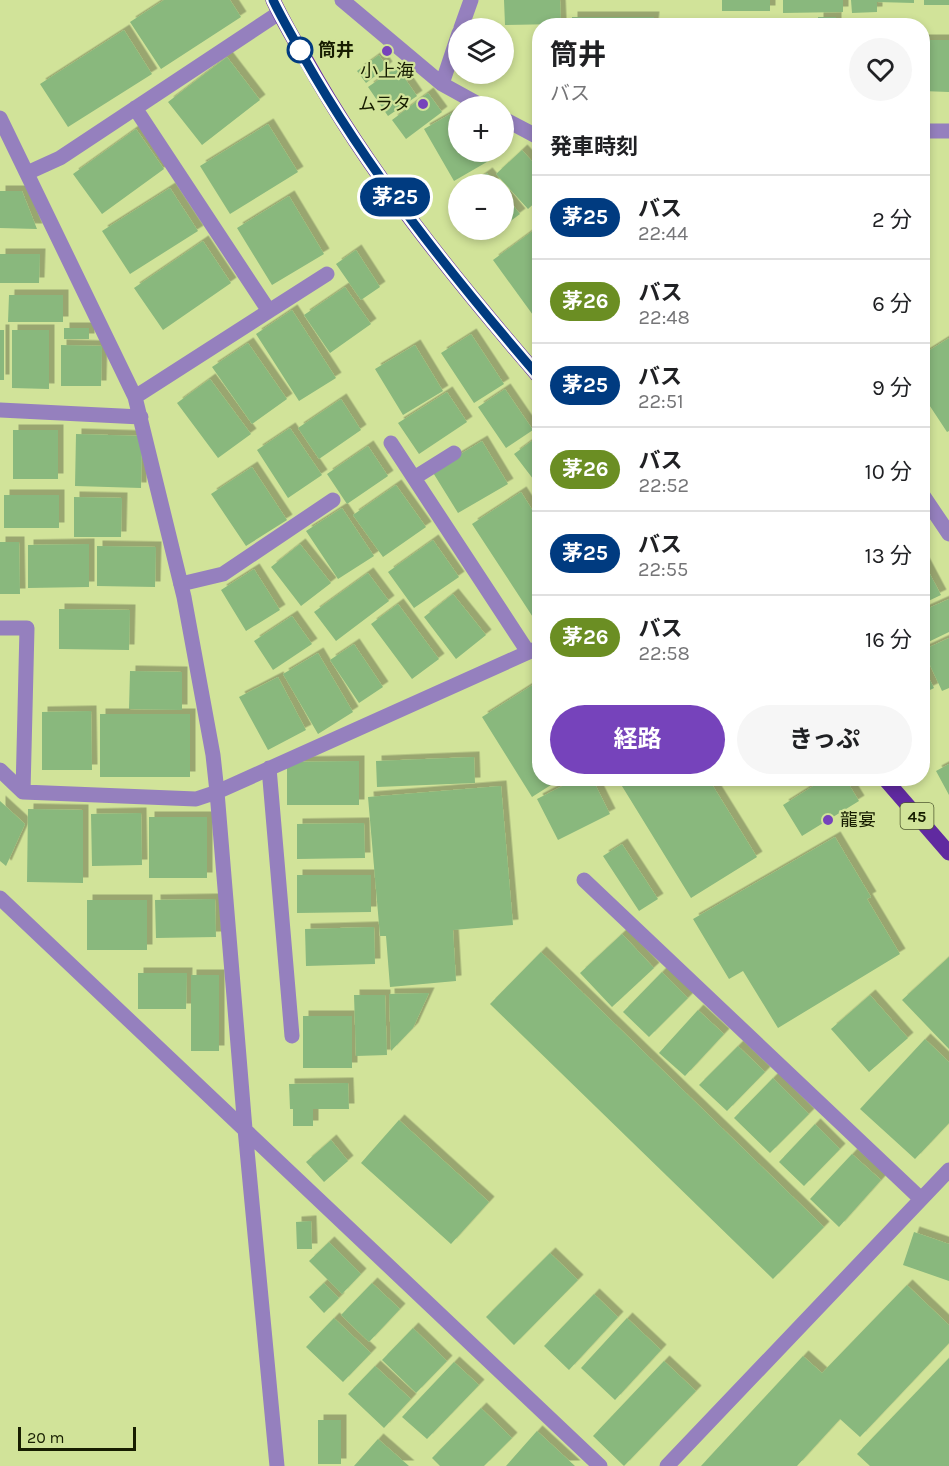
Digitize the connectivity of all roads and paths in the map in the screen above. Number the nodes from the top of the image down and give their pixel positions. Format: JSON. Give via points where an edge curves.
{"nodes":[{"id":1,"x":342,"y":0,"type":"edge"},
{"id":2,"x":471,"y":0,"type":"edge"},
{"id":3,"x":276,"y":6,"type":"edge"},
{"id":4,"x":464,"y":18,"type":"edge"},
{"id":5,"x":448,"y":66,"type":"edge"},
{"id":6,"x":442,"y":84,"type":"junction"},
{"id":7,"x":464,"y":96,"type":"edge"},
{"id":8,"x":135,"y":108,"type":"junction"},
{"id":9,"x":0,"y":118,"type":"edge"},
{"id":10,"x":514,"y":124,"type":"edge"},
{"id":11,"x":930,"y":131,"type":"edge"},
{"id":12,"x":949,"y":132,"type":"edge"},
{"id":13,"x":532,"y":134,"type":"edge"},
{"id":14,"x":32,"y":171,"type":"junction"},
{"id":15,"x":327,"y":274,"type":"dead end"},
{"id":16,"x":269,"y":311,"type":"junction"},
{"id":17,"x":532,"y":368,"type":"edge"},
{"id":18,"x":139,"y":394,"type":"junction"},
{"id":19,"x":0,"y":410,"type":"edge"},
{"id":20,"x":141,"y":417,"type":"junction"},
{"id":21,"x":391,"y":443,"type":"dead end"},
{"id":22,"x":454,"y":453,"type":"dead end"},
{"id":23,"x":414,"y":478,"type":"junction"},
{"id":24,"x":333,"y":500,"type":"dead end"},
{"id":25,"x":930,"y":506,"type":"edge"},
{"id":26,"x":949,"y":534,"type":"edge"},
{"id":27,"x":186,"y":583,"type":"junction"},
{"id":28,"x":0,"y":628,"type":"edge"},
{"id":29,"x":532,"y":647,"type":"edge"},
{"id":30,"x":532,"y":651,"type":"edge"},
{"id":31,"x":269,"y":768,"type":"junction"},
{"id":32,"x":0,"y":770,"type":"edge"},
{"id":33,"x":891,"y":786,"type":"edge"},
{"id":34,"x":222,"y":789,"type":"junction"},
{"id":35,"x":23,"y":792,"type":"junction"},
{"id":36,"x":949,"y":853,"type":"edge"},
{"id":37,"x":584,"y":880,"type":"dead end"},
{"id":38,"x":0,"y":898,"type":"edge"},
{"id":39,"x":292,"y":1036,"type":"dead end"},
{"id":40,"x":245,"y":1129,"type":"junction"},
{"id":41,"x":949,"y":1170,"type":"edge"},
{"id":42,"x":921,"y":1200,"type":"junction"},
{"id":43,"x":277,"y":1466,"type":"edge"},
{"id":44,"x":600,"y":1466,"type":"edge"},
{"id":45,"x":667,"y":1466,"type":"edge"}],
"edges":[{"from":1,"to":6,"type":"street"},
{"from":2,"to":4,"type":"street"},
{"from":3,"to":8,"type":"street"},
{"from":3,"to":17,"type":"main road","via":[[325,95],[376,172],[441,259]]},
{"from":5,"to":6,"type":"street"},
{"from":6,"to":7,"type":"street"},
{"from":8,"to":14,"type":"street","via":[[60,158]]},
{"from":8,"to":16,"type":"street"},
{"from":9,"to":14,"type":"street"},
{"from":10,"to":13,"type":"street"},
{"from":11,"to":12,"type":"street"},
{"from":14,"to":18,"type":"street"},
{"from":15,"to":16,"type":"street"},
{"from":16,"to":18,"type":"street"},
{"from":18,"to":20,"type":"street"},
{"from":19,"to":20,"type":"street"},
{"from":20,"to":27,"type":"street"},
{"from":21,"to":23,"type":"street"},
{"from":22,"to":23,"type":"street"},
{"from":23,"to":29,"type":"street"},
{"from":24,"to":27,"type":"street","via":[[223,574]]},
{"from":25,"to":26,"type":"street"},
{"from":27,"to":34,"type":"street","via":[[213,755]]},
{"from":28,"to":35,"type":"street","via":[[27,628]]},
{"from":30,"to":31,"type":"street"},
{"from":31,"to":34,"type":"street"},
{"from":31,"to":39,"type":"street"},
{"from":32,"to":35,"type":"street"},
{"from":33,"to":36,"type":"main road","number":"45"},
{"from":34,"to":35,"type":"street","via":[[196,800]]},
{"from":34,"to":40,"type":"street"},
{"from":37,"to":42,"type":"street"},
{"from":38,"to":40,"type":"street"},
{"from":40,"to":43,"type":"street"},
{"from":40,"to":44,"type":"street"},
{"from":41,"to":42,"type":"street"},
{"from":42,"to":45,"type":"street"}]}
